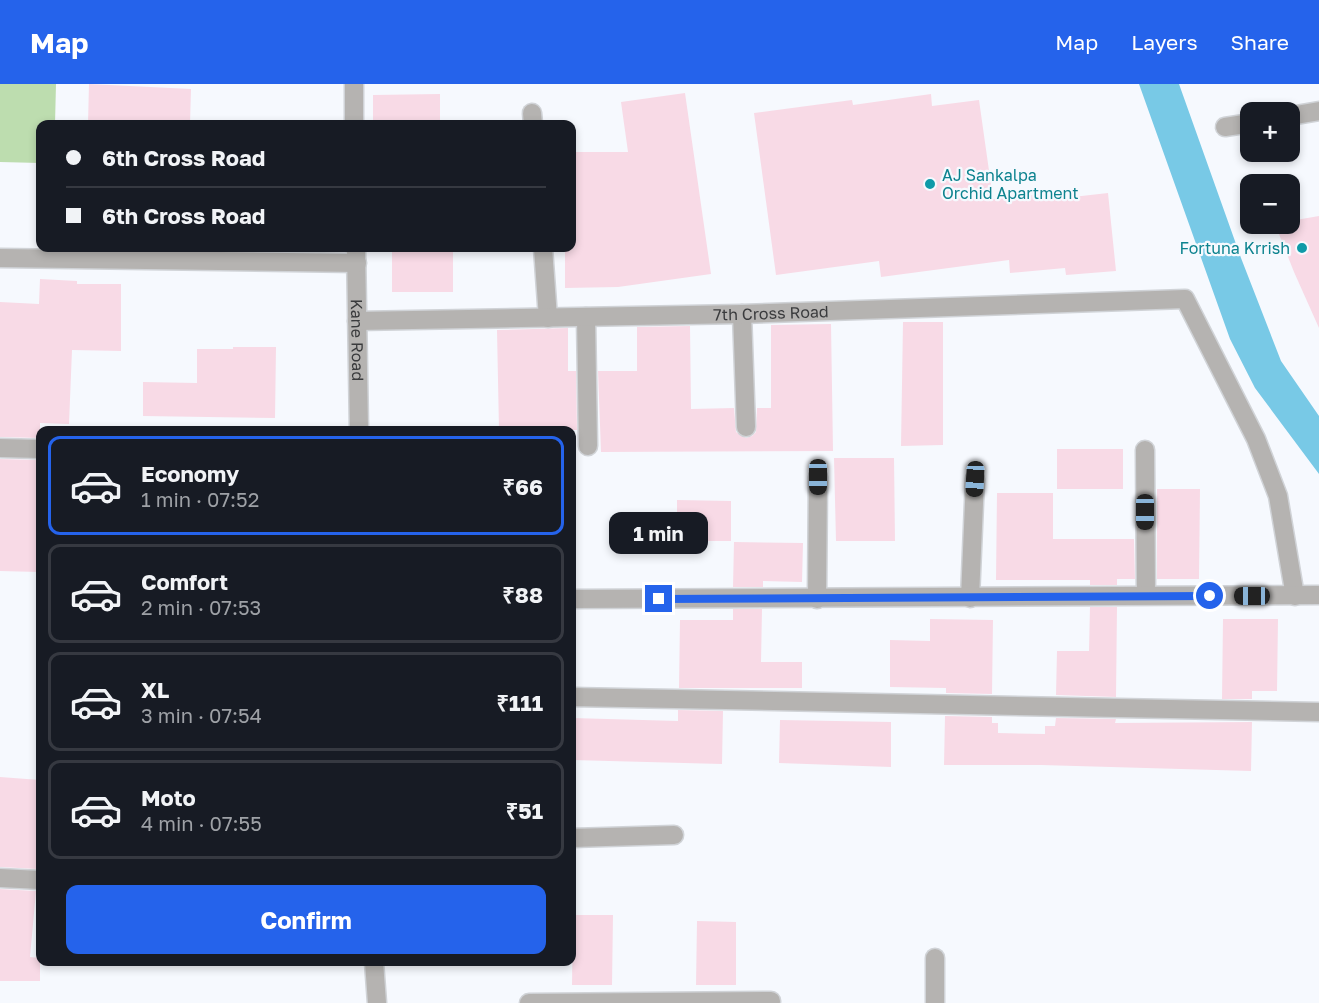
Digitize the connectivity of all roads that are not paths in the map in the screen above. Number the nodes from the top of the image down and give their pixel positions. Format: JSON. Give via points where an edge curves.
{"nodes":[{"id":1,"x":354,"y":84,"type":"edge"},
{"id":2,"x":1319,"y":111,"type":"edge"},
{"id":3,"x":1300,"y":114,"type":"edge"},
{"id":4,"x":354,"y":120,"type":"edge"},
{"id":5,"x":1240,"y":125,"type":"edge"},
{"id":6,"x":1225,"y":127,"type":"dead end"},
{"id":7,"x":543,"y":252,"type":"edge"},
{"id":8,"x":357,"y":255,"type":"edge"},
{"id":9,"x":0,"y":258,"type":"edge"},
{"id":10,"x":742,"y":314,"type":"junction"},
{"id":11,"x":586,"y":317,"type":"junction"},
{"id":12,"x":548,"y":318,"type":"junction"},
{"id":13,"x":357,"y":321,"type":"junction"},
{"id":14,"x":359,"y":426,"type":"edge"},
{"id":15,"x":746,"y":426,"type":"dead end"},
{"id":16,"x":588,"y":446,"type":"dead end"},
{"id":17,"x":0,"y":448,"type":"edge"},
{"id":18,"x":36,"y":449,"type":"edge"},
{"id":19,"x":1145,"y":450,"type":"dead end"},
{"id":20,"x":818,"y":477,"type":"dead end"},
{"id":21,"x":975,"y":479,"type":"dead end"},
{"id":22,"x":1146,"y":595,"type":"junction"},
{"id":23,"x":1319,"y":595,"type":"edge"},
{"id":24,"x":1295,"y":596,"type":"junction"},
{"id":25,"x":970,"y":598,"type":"junction"},
{"id":26,"x":576,"y":599,"type":"edge"},
{"id":27,"x":817,"y":599,"type":"junction"},
{"id":28,"x":576,"y":697,"type":"edge"},
{"id":29,"x":1319,"y":712,"type":"edge"},
{"id":30,"x":674,"y":835,"type":"dead end"},
{"id":31,"x":576,"y":838,"type":"edge"},
{"id":32,"x":0,"y":878,"type":"edge"},
{"id":33,"x":36,"y":880,"type":"edge"},
{"id":34,"x":935,"y":958,"type":"dead end"},
{"id":35,"x":374,"y":966,"type":"edge"},
{"id":36,"x":771,"y":1001,"type":"dead end"},
{"id":37,"x":376,"y":1003,"type":"edge"},
{"id":38,"x":529,"y":1003,"type":"edge"},
{"id":39,"x":934,"y":1003,"type":"edge"}],
"edges":[{"from":1,"to":4,"type":"street"},
{"from":2,"to":3,"type":"street"},
{"from":5,"to":6,"type":"street"},
{"from":7,"to":12,"type":"street"},
{"from":8,"to":9,"type":"street"},
{"from":8,"to":13,"type":"street","name":"Kane Road"},
{"from":10,"to":11,"type":"street","name":"7th Cross Road"},
{"from":10,"to":15,"type":"street"},
{"from":10,"to":24,"type":"street","name":"7th Cross Road","via":[[1185,299],[1256,439],[1278,496]]},
{"from":11,"to":12,"type":"street","name":"7th Cross Road"},
{"from":11,"to":16,"type":"street"},
{"from":12,"to":13,"type":"street","name":"7th Cross Road"},
{"from":13,"to":14,"type":"street","name":"Kane Road"},
{"from":17,"to":18,"type":"street"},
{"from":19,"to":22,"type":"street"},
{"from":20,"to":27,"type":"street"},
{"from":21,"to":25,"type":"street"},
{"from":22,"to":24,"type":"street"},
{"from":22,"to":25,"type":"street"},
{"from":23,"to":24,"type":"street"},
{"from":25,"to":27,"type":"street"},
{"from":26,"to":27,"type":"street"},
{"from":28,"to":29,"type":"street"},
{"from":30,"to":31,"type":"street"},
{"from":32,"to":33,"type":"street"},
{"from":34,"to":39,"type":"street"},
{"from":35,"to":37,"type":"street"},
{"from":36,"to":38,"type":"street"}]}
